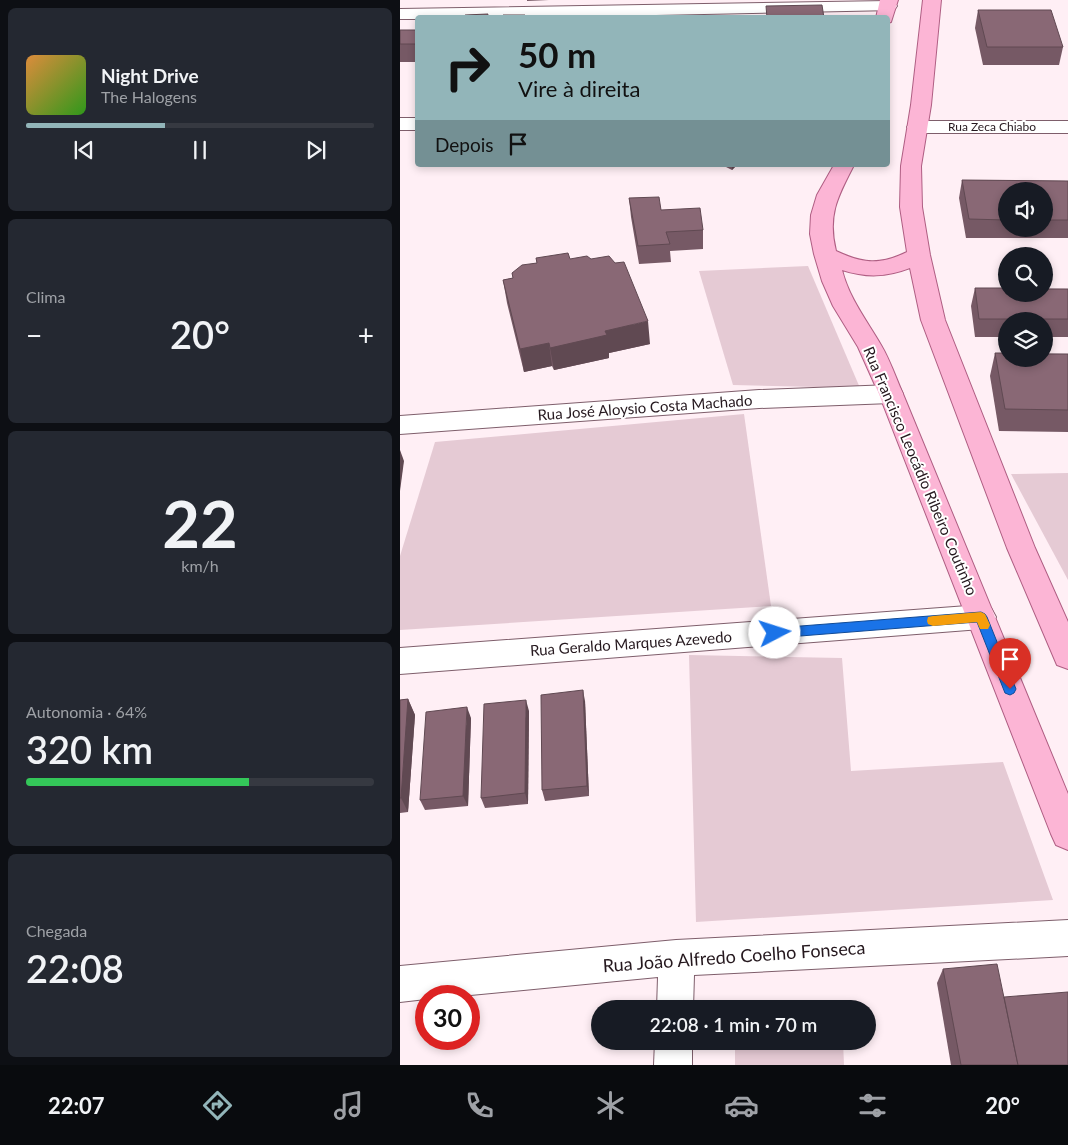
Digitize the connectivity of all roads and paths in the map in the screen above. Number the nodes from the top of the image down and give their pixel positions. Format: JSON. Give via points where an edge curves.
{"nodes":[{"id":1,"x":932,"y":0,"type":"edge"},
{"id":2,"x":887,"y":8,"type":"edge"},
{"id":3,"x":735,"y":13,"type":"edge"},
{"id":4,"x":400,"y":14,"type":"edge"},
{"id":5,"x":400,"y":124,"type":"edge"},
{"id":6,"x":415,"y":124,"type":"edge"},
{"id":7,"x":917,"y":127,"type":"junction"},
{"id":8,"x":1068,"y":127,"type":"edge"},
{"id":9,"x":843,"y":167,"type":"edge"},
{"id":10,"x":825,"y":254,"type":"junction"},
{"id":11,"x":919,"y":255,"type":"junction"},
{"id":12,"x":891,"y":394,"type":"junction"},
{"id":13,"x":400,"y":425,"type":"edge"},
{"id":14,"x":981,"y":617,"type":"junction"},
{"id":15,"x":1068,"y":656,"type":"edge"},
{"id":16,"x":400,"y":661,"type":"edge"},
{"id":17,"x":1068,"y":834,"type":"edge"},
{"id":18,"x":1068,"y":938,"type":"edge"},
{"id":19,"x":676,"y":958,"type":"junction"},
{"id":20,"x":400,"y":984,"type":"edge"},
{"id":21,"x":675,"y":1000,"type":"edge"},
{"id":22,"x":674,"y":1050,"type":"edge"},
{"id":23,"x":673,"y":1065,"type":"edge"}],
"edges":[{"from":1,"to":7,"type":"main road"},
{"from":2,"to":3,"type":"street"},
{"from":3,"to":4,"type":"street"},
{"from":5,"to":6,"type":"street"},
{"from":7,"to":8,"type":"street","name":"Rua Zeca Chiabo"},
{"from":7,"to":11,"type":"main road","via":[[911,166],[911,207]]},
{"from":9,"to":10,"type":"main road","name":"Rua Francisco Leocádio Ribeiro Coutinho","via":[[822,214]]},
{"from":10,"to":11,"type":"main road","via":[[843,264],[875,271],[902,264]]},
{"from":10,"to":12,"type":"main road","name":"Rua Francisco Leocádio Ribeiro Coutinho","via":[[833,281]]},
{"from":11,"to":15,"type":"main road","via":[[933,320],[1021,548]]},
{"from":12,"to":13,"type":"street","name":"Rua José Aloysio Costa Machado","via":[[759,399]]},
{"from":12,"to":14,"type":"main road","name":"Rua Francisco Leocádio Ribeiro Coutinho"},
{"from":14,"to":16,"type":"street","name":"Rua Geraldo Marques Azevedo"},
{"from":14,"to":17,"type":"main road","name":"Rua Francisco Leocádio Ribeiro Coutinho"},
{"from":18,"to":19,"type":"street","name":"Rua João Alfredo Coelho Fonseca"},
{"from":19,"to":20,"type":"street","name":"Rua João Alfredo Coelho Fonseca"},
{"from":19,"to":21,"type":"street"},
{"from":22,"to":23,"type":"street"}]}
